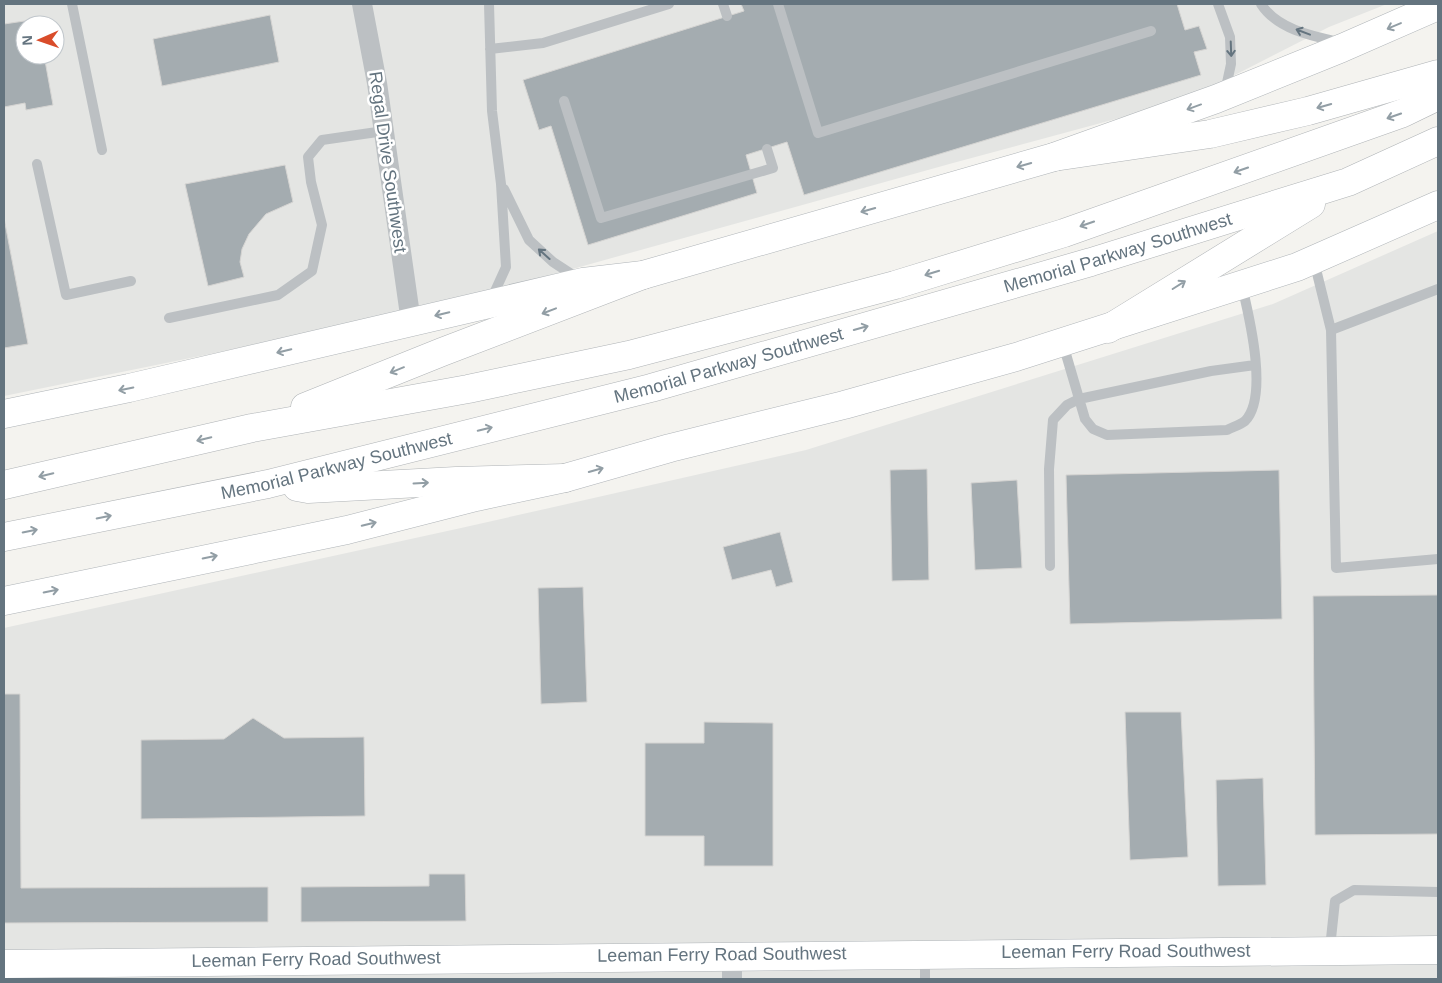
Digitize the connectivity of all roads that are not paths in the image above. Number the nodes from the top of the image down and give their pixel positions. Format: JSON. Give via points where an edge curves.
{"nodes":[{"id":1,"x":72,"y":4,"type":"edge"},
{"id":2,"x":362,"y":4,"type":"edge"},
{"id":3,"x":489,"y":4,"type":"edge"},
{"id":4,"x":669,"y":4,"type":"edge"},
{"id":5,"x":723,"y":4,"type":"edge"},
{"id":6,"x":778,"y":4,"type":"edge"},
{"id":7,"x":1218,"y":4,"type":"edge"},
{"id":8,"x":1260,"y":4,"type":"edge"},
{"id":9,"x":1438,"y":6,"type":"edge"},
{"id":10,"x":727,"y":16,"type":"dead end"},
{"id":11,"x":1151,"y":32,"type":"dead end"},
{"id":12,"x":1350,"y":45,"type":"junction"},
{"id":13,"x":490,"y":49,"type":"junction"},
{"id":14,"x":1438,"y":74,"type":"edge"},
{"id":15,"x":1224,"y":96,"type":"junction"},
{"id":16,"x":1438,"y":96,"type":"edge"},
{"id":17,"x":564,"y":100,"type":"dead end"},
{"id":18,"x":384,"y":130,"type":"junction"},
{"id":19,"x":1438,"y":141,"type":"edge"},
{"id":20,"x":767,"y":149,"type":"dead end"},
{"id":21,"x":102,"y":150,"type":"dead end"},
{"id":22,"x":1054,"y":157,"type":"junction"},
{"id":23,"x":37,"y":164,"type":"dead end"},
{"id":24,"x":1348,"y":182,"type":"junction"},
{"id":25,"x":501,"y":184,"type":"junction"},
{"id":26,"x":1438,"y":205,"type":"edge"},
{"id":27,"x":1313,"y":260,"type":"junction"},
{"id":28,"x":643,"y":275,"type":"junction"},
{"id":29,"x":131,"y":282,"type":"dead end"},
{"id":30,"x":583,"y":282,"type":"junction"},
{"id":31,"x":1242,"y":285,"type":"junction"},
{"id":32,"x":1438,"y":289,"type":"edge"},
{"id":33,"x":489,"y":303,"type":"junction"},
{"id":34,"x":169,"y":318,"type":"dead end"},
{"id":35,"x":411,"y":322,"type":"junction"},
{"id":36,"x":1108,"y":329,"type":"junction"},
{"id":37,"x":1331,"y":330,"type":"junction"},
{"id":38,"x":1063,"y":343,"type":"junction"},
{"id":39,"x":1255,"y":366,"type":"junction"},
{"id":40,"x":1079,"y":399,"type":"junction"},
{"id":41,"x":4,"y":414,"type":"edge"},
{"id":42,"x":252,"y":428,"type":"junction"},
{"id":43,"x":565,"y":478,"type":"junction"},
{"id":44,"x":4,"y":484,"type":"edge"},
{"id":45,"x":268,"y":484,"type":"junction"},
{"id":46,"x":4,"y":536,"type":"edge"},
{"id":47,"x":1438,"y":559,"type":"edge"},
{"id":48,"x":1050,"y":566,"type":"dead end"},
{"id":49,"x":4,"y":601,"type":"edge"},
{"id":50,"x":1438,"y":892,"type":"edge"},
{"id":51,"x":1330,"y":949,"type":"junction"},
{"id":52,"x":1438,"y":950,"type":"edge"},
{"id":53,"x":4,"y":964,"type":"edge"},
{"id":54,"x":925,"y":966,"type":"edge"},
{"id":55,"x":732,"y":967,"type":"edge"}],
"edges":[{"from":1,"to":21,"type":"lane"},
{"from":2,"to":18,"type":"street","name":"Regal Drive Southwest"},
{"from":3,"to":13,"type":"lane"},
{"from":4,"to":13,"type":"lane","via":[[543,43]]},
{"from":5,"to":10,"type":"lane"},
{"from":6,"to":11,"type":"lane","via":[[818,133]]},
{"from":7,"to":15,"type":"lane","one_way":true,"via":[[1230,37],[1231,64]]},
{"from":12,"to":8,"type":"lane","one_way":true,"via":[[1302,33],[1267,14]]},
{"from":9,"to":12,"type":"main road","one_way":true},
{"from":12,"to":15,"type":"main road"},
{"from":13,"to":25,"type":"lane","via":[[492,111]]},
{"from":14,"to":22,"type":"main road","one_way":true,"via":[[1210,134]]},
{"from":15,"to":22,"type":"main road","one_way":true},
{"from":16,"to":42,"type":"main road","name":"Memorial Parkway Southwest","one_way":true,"via":[[1403,113],[1064,232],[895,285],[619,357],[468,390]]},
{"from":17,"to":20,"type":"lane","via":[[601,218],[773,168]]},
{"from":18,"to":34,"type":"lane","via":[[322,140],[308,157],[322,225],[312,271],[278,295]]},
{"from":18,"to":35,"type":"street","name":"Regal Drive Southwest"},
{"from":19,"to":24,"type":"main road","name":"Memorial Parkway Southwest"},
{"from":22,"to":28,"type":"main road","one_way":true},
{"from":23,"to":29,"type":"lane","via":[[66,295]]},
{"from":36,"to":24,"type":"main road","one_way":true},
{"from":45,"to":24,"type":"main road","name":"Memorial Parkway Southwest","one_way":true,"via":[[651,388],[1091,262]]},
{"from":30,"to":25,"type":"lane","one_way":true,"via":[[553,262],[529,240]]},
{"from":25,"to":33,"type":"lane","via":[[506,267]]},
{"from":26,"to":27,"type":"main road"},
{"from":27,"to":31,"type":"main road"},
{"from":27,"to":37,"type":"lane"},
{"from":28,"to":30,"type":"main road"},
{"from":28,"to":42,"type":"main road","one_way":true},
{"from":30,"to":33,"type":"main road"},
{"from":31,"to":36,"type":"main road"},
{"from":31,"to":39,"type":"lane","via":[[1253,332]]},
{"from":32,"to":37,"type":"lane"},
{"from":33,"to":35,"type":"main road","one_way":true},
{"from":35,"to":41,"type":"main road","one_way":true},
{"from":36,"to":38,"type":"main road"},
{"from":37,"to":47,"type":"lane","via":[[1336,568]]},
{"from":38,"to":40,"type":"lane"},
{"from":43,"to":38,"type":"main road","one_way":true,"via":[[844,405]]},
{"from":39,"to":40,"type":"lane","via":[[1212,370]]},
{"from":39,"to":40,"type":"lane","via":[[1253,408],[1244,422],[1228,430],[1107,435],[1093,429],[1085,419]]},
{"from":40,"to":48,"type":"lane","via":[[1067,404],[1052,420]]},
{"from":42,"to":44,"type":"main road","name":"Memorial Parkway Southwest","one_way":true},
{"from":45,"to":43,"type":"main road","one_way":true,"via":[[308,489]]},
{"from":49,"to":43,"type":"main road","one_way":true,"via":[[347,530]]},
{"from":46,"to":45,"type":"main road","name":"Memorial Parkway Southwest","one_way":true},
{"from":50,"to":51,"type":"lane","via":[[1354,890],[1335,902]]},
{"from":51,"to":52,"type":"main road","name":"Leeman Ferry Road Southwest"},
{"from":51,"to":54,"type":"main road","name":"Leeman Ferry Road Southwest"},
{"from":53,"to":55,"type":"main road","name":"Leeman Ferry Road Southwest","via":[[505,956]]},
{"from":54,"to":55,"type":"main road","name":"Leeman Ferry Road Southwest"}]}
